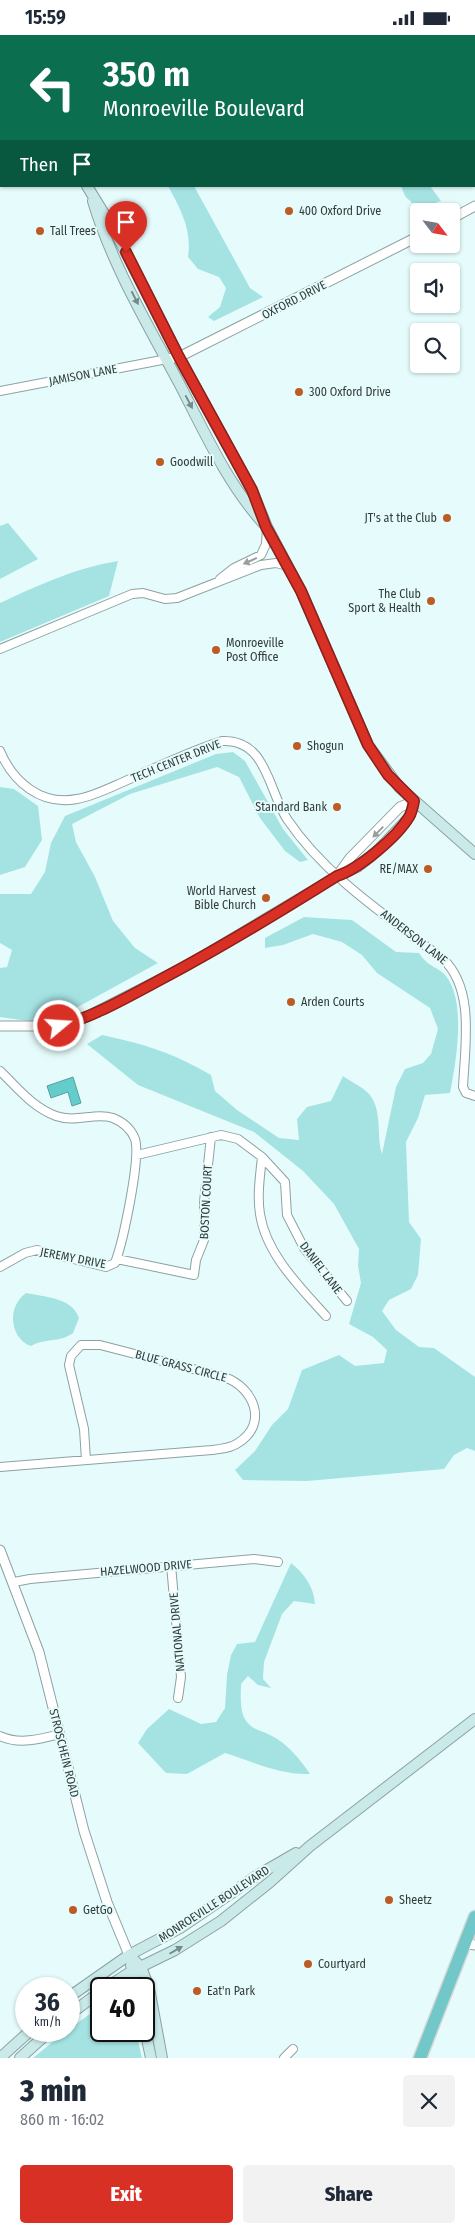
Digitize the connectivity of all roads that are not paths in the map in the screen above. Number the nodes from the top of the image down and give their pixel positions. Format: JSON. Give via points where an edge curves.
{"nodes":[{"id":1,"x":88,"y":187,"type":"edge"},
{"id":2,"x":475,"y":206,"type":"edge"},
{"id":3,"x":460,"y":214,"type":"edge"},
{"id":4,"x":410,"y":240,"type":"edge"},
{"id":5,"x":179,"y":357,"type":"junction"},
{"id":6,"x":166,"y":359,"type":"junction"},
{"id":7,"x":0,"y":391,"type":"edge"},
{"id":8,"x":266,"y":527,"type":"junction"},
{"id":9,"x":288,"y":566,"type":"junction"},
{"id":10,"x":215,"y":583,"type":"junction"},
{"id":11,"x":0,"y":649,"type":"edge"},
{"id":12,"x":0,"y":751,"type":"edge"},
{"id":13,"x":414,"y":801,"type":"junction"},
{"id":14,"x":475,"y":854,"type":"edge"},
{"id":15,"x":337,"y":876,"type":"junction"},
{"id":16,"x":0,"y":1026,"type":"edge"},
{"id":17,"x":0,"y":1071,"type":"edge"},
{"id":18,"x":475,"y":1096,"type":"edge"},
{"id":19,"x":211,"y":1137,"type":"junction"},
{"id":20,"x":137,"y":1155,"type":"junction"},
{"id":21,"x":262,"y":1157,"type":"junction"},
{"id":22,"x":117,"y":1259,"type":"junction"},
{"id":23,"x":0,"y":1267,"type":"edge"},
{"id":24,"x":347,"y":1301,"type":"dead end"},
{"id":25,"x":326,"y":1315,"type":"dead end"},
{"id":26,"x":86,"y":1460,"type":"junction"},
{"id":27,"x":0,"y":1467,"type":"edge"},
{"id":28,"x":0,"y":1550,"type":"edge"},
{"id":29,"x":278,"y":1562,"type":"dead end"},
{"id":30,"x":171,"y":1565,"type":"junction"},
{"id":31,"x":14,"y":1583,"type":"junction"},
{"id":32,"x":178,"y":1698,"type":"dead end"},
{"id":33,"x":475,"y":1719,"type":"edge"},
{"id":34,"x":60,"y":1734,"type":"junction"},
{"id":35,"x":0,"y":1736,"type":"edge"},
{"id":36,"x":310,"y":1845,"type":"junction"},
{"id":37,"x":475,"y":1917,"type":"edge"},
{"id":38,"x":470,"y":1944,"type":"edge"},
{"id":39,"x":129,"y":1955,"type":"junction"},
{"id":40,"x":137,"y":1969,"type":"junction"},
{"id":41,"x":124,"y":1977,"type":"edge"},
{"id":42,"x":137,"y":1977,"type":"edge"},
{"id":43,"x":80,"y":1989,"type":"edge"},
{"id":44,"x":90,"y":1999,"type":"edge"},
{"id":45,"x":90,"y":2000,"type":"edge"},
{"id":46,"x":85,"y":2002,"type":"junction"},
{"id":47,"x":80,"y":2006,"type":"edge"},
{"id":48,"x":18,"y":2042,"type":"edge"},
{"id":49,"x":38,"y":2042,"type":"edge"},
{"id":50,"x":148,"y":2042,"type":"edge"},
{"id":51,"x":292,"y":2049,"type":"dead end"},
{"id":52,"x":0,"y":2058,"type":"edge"},
{"id":53,"x":20,"y":2058,"type":"edge"},
{"id":54,"x":151,"y":2058,"type":"edge"},
{"id":55,"x":162,"y":2058,"type":"edge"},
{"id":56,"x":284,"y":2058,"type":"edge"},
{"id":57,"x":420,"y":2058,"type":"edge"}],
"edges":[{"from":1,"to":5,"type":"main road","via":[[117,235]]},
{"from":1,"to":6,"type":"main road","one_way":true,"via":[[116,261]]},
{"from":2,"to":3,"type":"street"},
{"from":4,"to":5,"type":"street","name":"OXFORD DRIVE"},
{"from":5,"to":6,"type":"street","name":"OXFORD DRIVE"},
{"from":5,"to":8,"type":"main road","via":[[252,490]]},
{"from":6,"to":7,"type":"street","name":"JAMISON LANE"},
{"from":6,"to":8,"type":"main road","one_way":true,"via":[[241,494]]},
{"from":8,"to":9,"type":"main road"},
{"from":8,"to":10,"type":"street","one_way":true,"via":[[266,544],[261,555],[234,568]]},
{"from":9,"to":10,"type":"street","via":[[276,563],[261,565]]},
{"from":9,"to":13,"type":"main road","via":[[368,745],[388,775]]},
{"from":10,"to":11,"type":"street","via":[[172,599],[132,594]]},
{"from":12,"to":15,"type":"street","name":"TECH CENTER DRIVE","via":[[12,774],[26,787],[42,796],[64,801],[95,794],[212,744],[238,742],[255,753],[286,818]]},
{"from":13,"to":14,"type":"main road"},
{"from":13,"to":15,"type":"street","one_way":true,"via":[[400,807],[350,858]]},
{"from":13,"to":15,"type":"street","via":[[410,816],[371,857]]},
{"from":15,"to":16,"type":"street","via":[[186,966],[88,1016],[59,1026]]},
{"from":15,"to":18,"type":"street","name":"ANDERSON LANE","via":[[443,959],[456,973],[464,992],[466,1010],[463,1087],[466,1093]]},
{"from":17,"to":20,"type":"street","via":[[29,1100],[48,1112],[68,1119],[105,1117],[120,1121],[131,1131]]},
{"from":19,"to":20,"type":"street","name":"DANIEL LANE"},
{"from":19,"to":21,"type":"street","name":"DANIEL LANE","via":[[232,1136]]},
{"from":19,"to":22,"type":"street","name":"BOSTON COURT","via":[[204,1202],[204,1240],[194,1275]]},
{"from":20,"to":22,"type":"street"},
{"from":21,"to":24,"type":"street","name":"DANIEL LANE","via":[[285,1182],[288,1215],[304,1249]]},
{"from":21,"to":25,"type":"street","name":"DANIEL LANE","via":[[259,1207],[264,1230],[288,1274]]},
{"from":22,"to":23,"type":"street","name":"JEREMY DRIVE","via":[[106,1267],[37,1250]]},
{"from":26,"to":26,"type":"street","name":"BLUE GRASS CIRCLE","via":[[84,1429],[69,1365],[70,1356],[81,1345],[100,1345],[232,1380],[248,1392],[254,1405],[253,1425],[246,1437],[234,1445],[212,1450]]},
{"from":26,"to":27,"type":"street","name":"BLUE GRASS CIRCLE"},
{"from":28,"to":31,"type":"street","name":"STROSCHEIN ROAD"},
{"from":29,"to":30,"type":"street","name":"HAZELWOOD DRIVE","via":[[254,1559]]},
{"from":30,"to":31,"type":"street","name":"HAZELWOOD DRIVE"},
{"from":30,"to":32,"type":"street","name":"NATIONAL DRIVE","via":[[181,1677]]},
{"from":31,"to":34,"type":"street","name":"STROSCHEIN ROAD","via":[[39,1652]]},
{"from":33,"to":36,"type":"main road","name":"MONROEVILLE BOULEVARD"},
{"from":34,"to":35,"type":"street","via":[[26,1741]]},
{"from":34,"to":39,"type":"street","name":"STROSCHEIN ROAD","via":[[84,1831],[107,1902]]},
{"from":36,"to":39,"type":"main road","name":"MONROEVILLE BOULEVARD","via":[[258,1875],[180,1928]]},
{"from":40,"to":36,"type":"main road","name":"MONROEVILLE BOULEVARD","one_way":true,"via":[[221,1921],[270,1883]]},
{"from":37,"to":38,"type":"highway"},
{"from":38,"to":57,"type":"highway"},
{"from":39,"to":40,"type":"main road","name":"STROSCHEIN ROAD"},
{"from":39,"to":43,"type":"main road","name":"MONROEVILLE BOULEVARD"},
{"from":40,"to":41,"type":"main road","name":"MONROEVILLE BOULEVARD"},
{"from":40,"to":42,"type":"main road","name":"STROSCHEIN ROAD"},
{"from":40,"to":55,"type":"main road","name":"STROSCHEIN ROAD","via":[[149,1988]]},
{"from":44,"to":46,"type":"main road","name":"MONROEVILLE BOULEVARD"},
{"from":45,"to":46,"type":"main road"},
{"from":46,"to":47,"type":"main road","name":"MONROEVILLE BOULEVARD"},
{"from":48,"to":52,"type":"main road"},
{"from":49,"to":53,"type":"main road"},
{"from":50,"to":54,"type":"main road"},
{"from":51,"to":56,"type":"street"}]}
